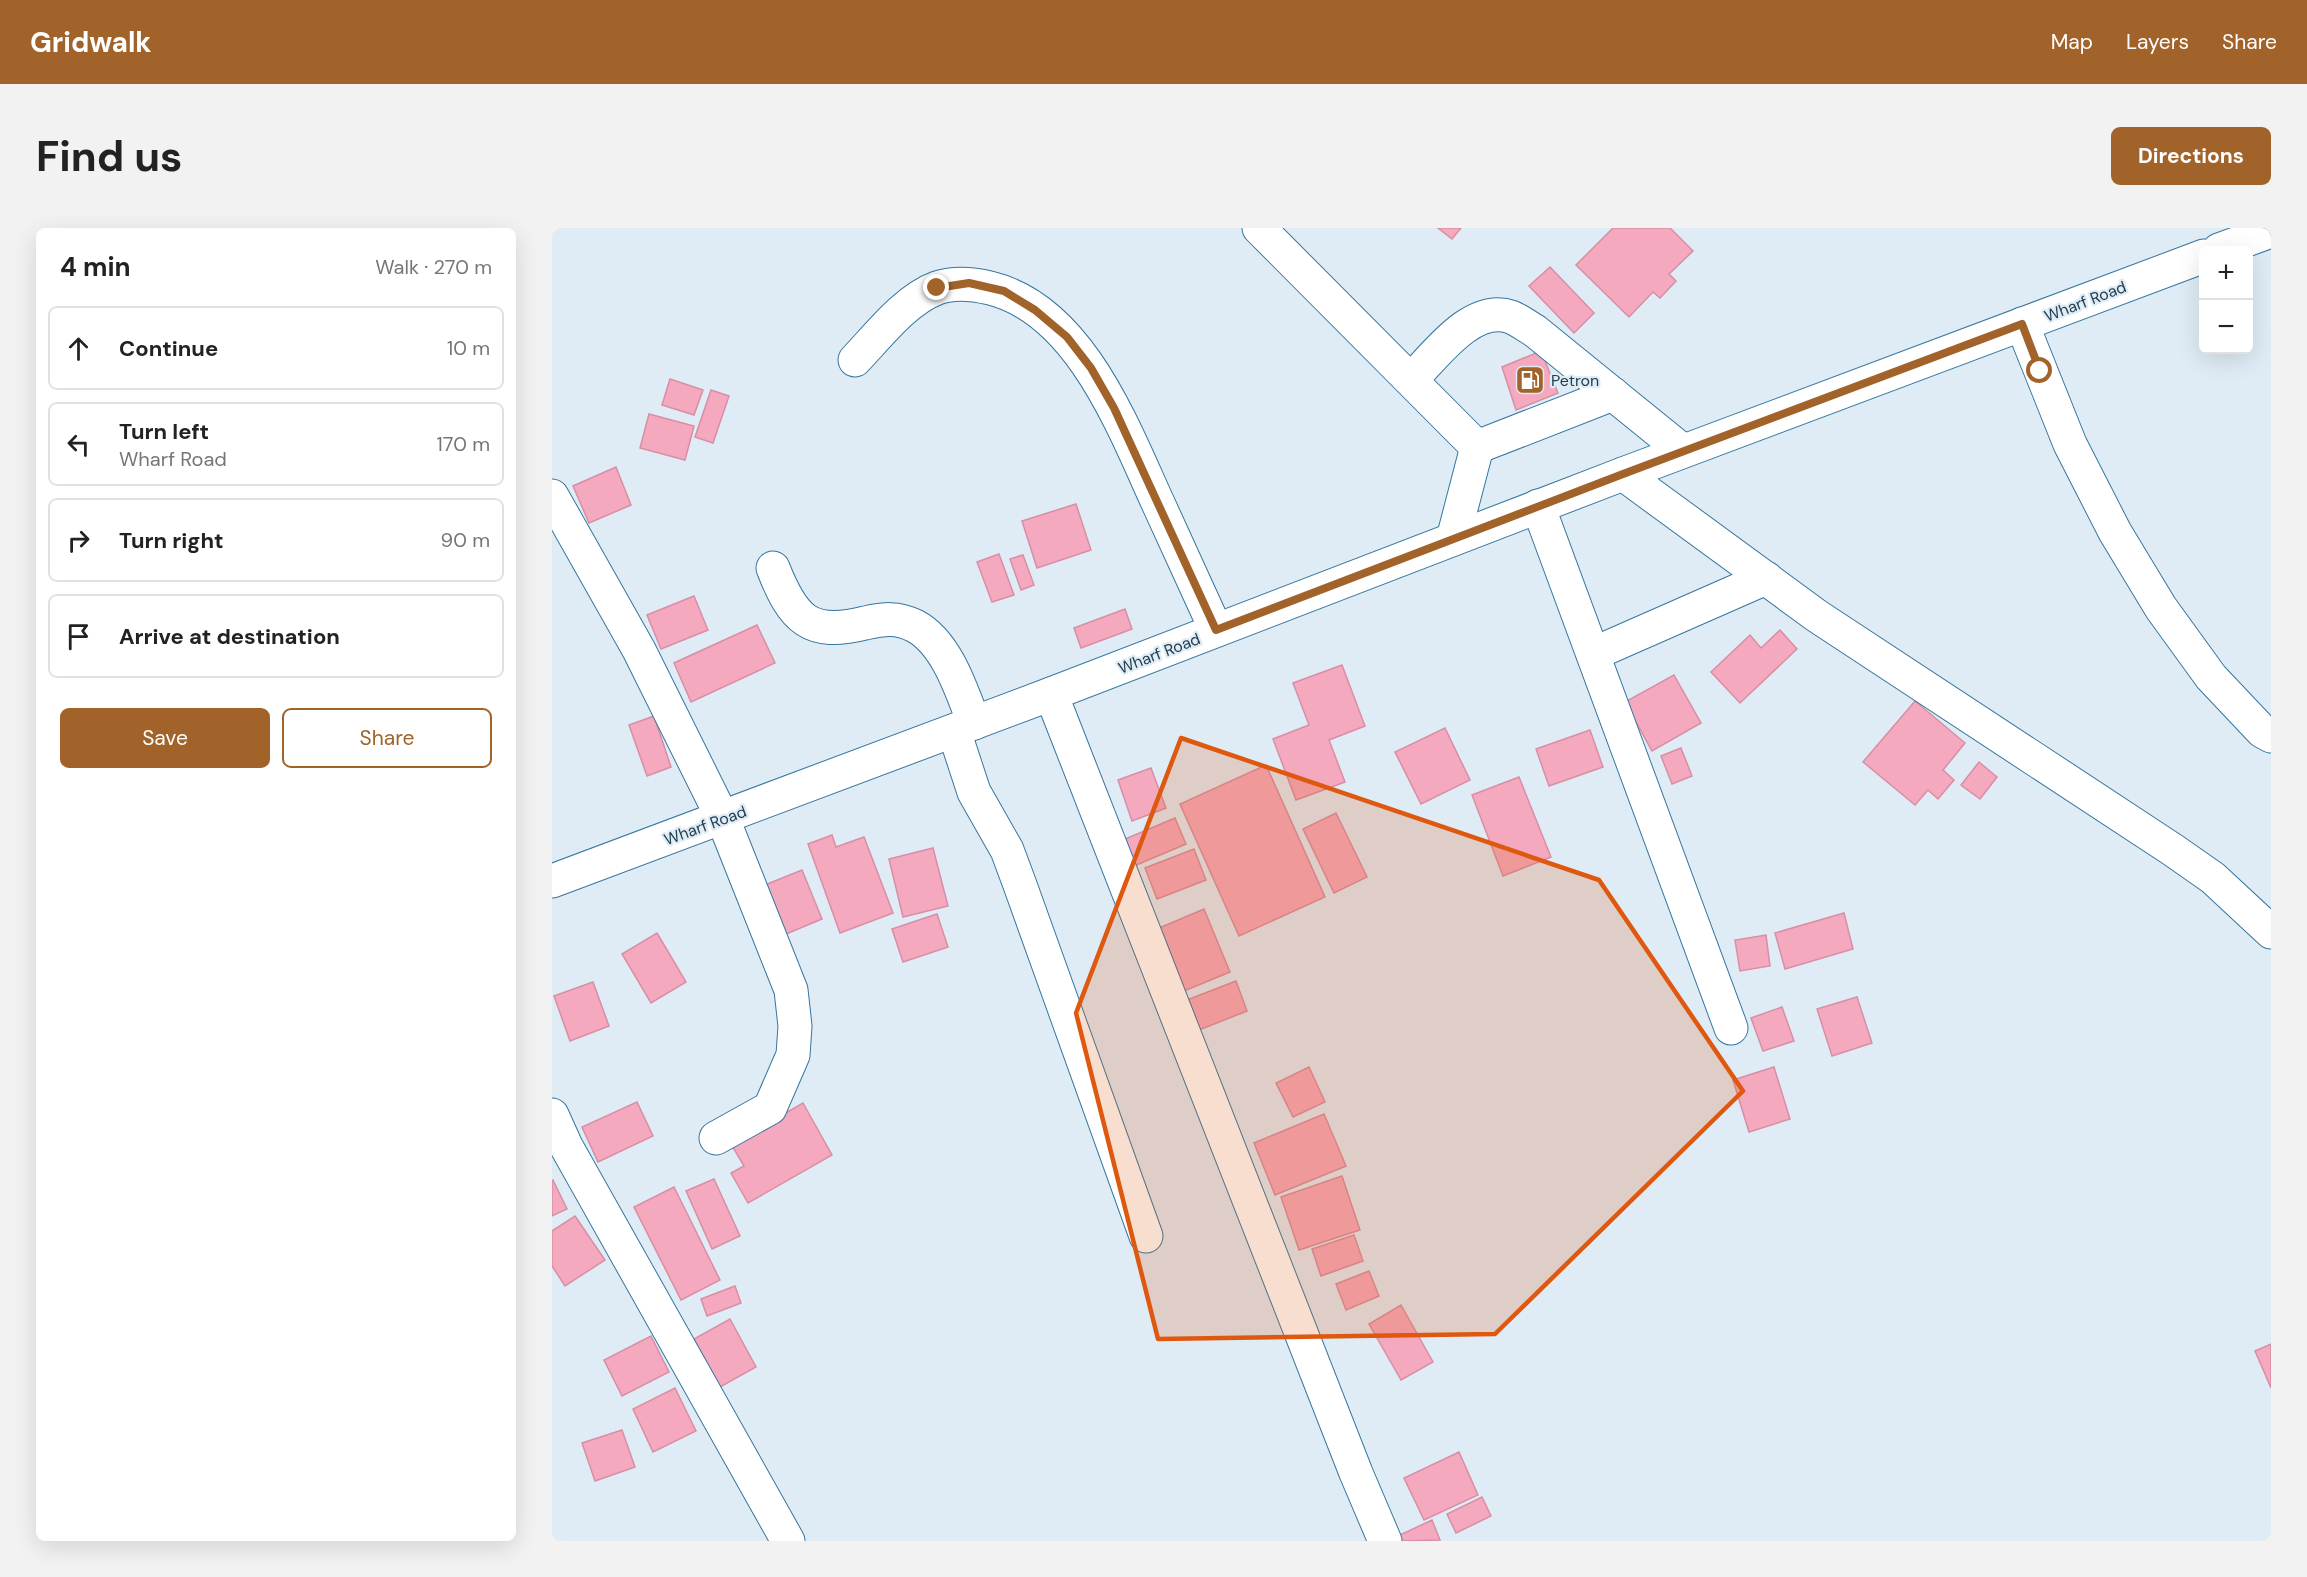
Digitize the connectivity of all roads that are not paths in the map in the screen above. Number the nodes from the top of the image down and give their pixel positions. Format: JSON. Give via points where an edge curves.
{"nodes":[{"id":1,"x":1259,"y":228,"type":"edge"},
{"id":2,"x":2271,"y":231,"type":"edge"},
{"id":3,"x":2230,"y":246,"type":"edge"},
{"id":4,"x":2199,"y":258,"type":"edge"},
{"id":5,"x":2022,"y":324,"type":"junction"},
{"id":6,"x":855,"y":360,"type":"dead end"},
{"id":7,"x":1411,"y":380,"type":"junction"},
{"id":8,"x":1613,"y":394,"type":"junction"},
{"id":9,"x":1477,"y":447,"type":"junction"},
{"id":10,"x":1683,"y":451,"type":"junction"},
{"id":11,"x":1623,"y":474,"type":"junction"},
{"id":12,"x":552,"y":496,"type":"edge"},
{"id":13,"x":1538,"y":506,"type":"junction"},
{"id":14,"x":1453,"y":539,"type":"junction"},
{"id":15,"x":773,"y":568,"type":"dead end"},
{"id":16,"x":1766,"y":578,"type":"junction"},
{"id":17,"x":1216,"y":630,"type":"junction"},
{"id":18,"x":1593,"y":654,"type":"junction"},
{"id":19,"x":1051,"y":694,"type":"junction"},
{"id":20,"x":964,"y":727,"type":"junction"},
{"id":21,"x":2271,"y":736,"type":"edge"},
{"id":22,"x":723,"y":819,"type":"junction"},
{"id":23,"x":552,"y":881,"type":"edge"},
{"id":24,"x":2271,"y":932,"type":"edge"},
{"id":25,"x":1731,"y":1028,"type":"dead end"},
{"id":26,"x":552,"y":1115,"type":"edge"},
{"id":27,"x":716,"y":1138,"type":"dead end"},
{"id":28,"x":1146,"y":1236,"type":"dead end"},
{"id":29,"x":788,"y":1541,"type":"edge"},
{"id":30,"x":1385,"y":1541,"type":"edge"}],
"edges":[{"from":1,"to":7,"type":"street"},
{"from":2,"to":3,"type":"street"},
{"from":4,"to":5,"type":"street","name":"Wharf Road"},
{"from":5,"to":10,"type":"street","name":"Wharf Road"},
{"from":5,"to":21,"type":"street","via":[[2070,444],[2161,608],[2211,677]]},
{"from":6,"to":17,"type":"street","via":[[904,309],[937,288],[969,283],[1004,291],[1035,310],[1067,337],[1114,408]]},
{"from":7,"to":8,"type":"street","via":[[1456,334],[1474,320],[1492,315],[1511,317],[1535,331]]},
{"from":7,"to":9,"type":"street"},
{"from":8,"to":9,"type":"street"},
{"from":8,"to":10,"type":"street"},
{"from":9,"to":14,"type":"street"},
{"from":10,"to":11,"type":"street","name":"Wharf Road"},
{"from":11,"to":13,"type":"street","name":"Wharf Road"},
{"from":11,"to":16,"type":"street"},
{"from":12,"to":22,"type":"street","via":[[639,650]]},
{"from":13,"to":14,"type":"street","name":"Wharf Road"},
{"from":13,"to":18,"type":"street"},
{"from":14,"to":17,"type":"street","name":"Wharf Road"},
{"from":15,"to":20,"type":"street","via":[[784,596],[797,614],[817,627],[843,629],[888,618],[915,626],[938,646],[958,681]]},
{"from":16,"to":18,"type":"street"},
{"from":16,"to":24,"type":"street","via":[[1817,616],[2213,878]]},
{"from":17,"to":19,"type":"street","name":"Wharf Road"},
{"from":18,"to":25,"type":"street"},
{"from":19,"to":20,"type":"street","name":"Wharf Road"},
{"from":19,"to":30,"type":"street"},
{"from":20,"to":22,"type":"street","name":"Wharf Road"},
{"from":20,"to":28,"type":"street","via":[[974,792],[1007,850]]},
{"from":22,"to":23,"type":"street","name":"Wharf Road"},
{"from":22,"to":27,"type":"street","via":[[791,990],[795,1026],[793,1055],[770,1108]]},
{"from":26,"to":29,"type":"street"}]}
